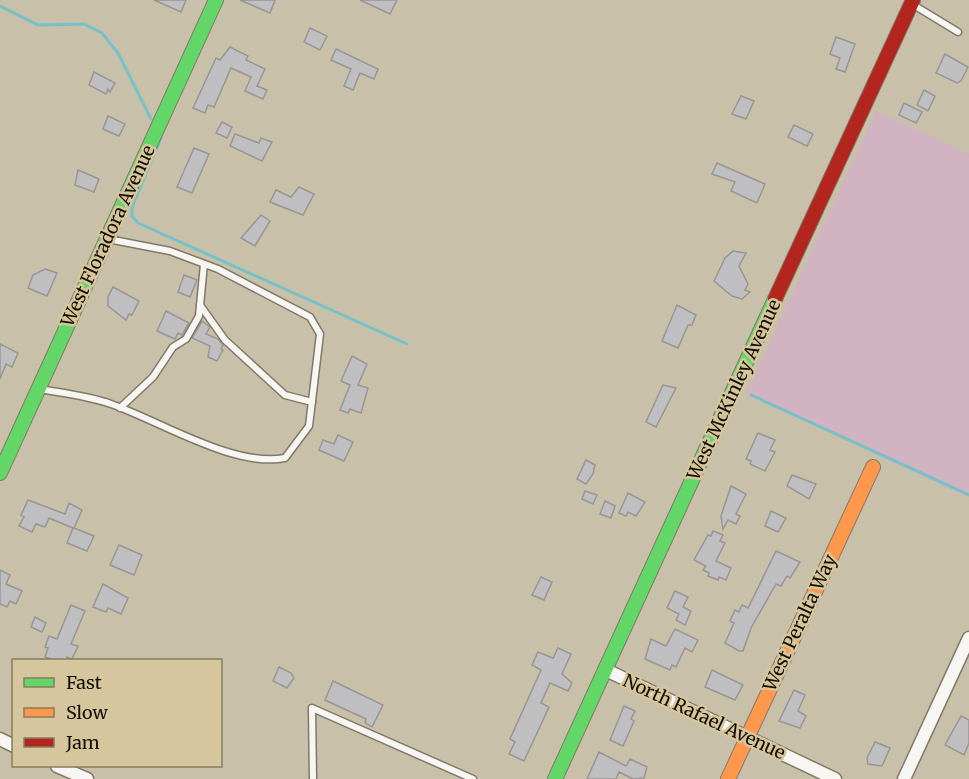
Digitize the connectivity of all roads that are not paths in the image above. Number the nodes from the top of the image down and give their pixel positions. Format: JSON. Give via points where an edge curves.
{"nodes":[{"id":1,"x":216,"y":0,"type":"edge"},
{"id":2,"x":912,"y":2,"type":"edge"},
{"id":3,"x":958,"y":32,"type":"dead end"},
{"id":4,"x":107,"y":239,"type":"junction"},
{"id":5,"x":204,"y":264,"type":"junction"},
{"id":6,"x":200,"y":305,"type":"junction"},
{"id":7,"x":38,"y":389,"type":"junction"},
{"id":8,"x":312,"y":402,"type":"junction"},
{"id":9,"x":120,"y":408,"type":"junction"},
{"id":10,"x":873,"y":467,"type":"dead end"},
{"id":11,"x":0,"y":472,"type":"edge"},
{"id":12,"x":969,"y":639,"type":"edge"},
{"id":13,"x":606,"y":670,"type":"junction"},
{"id":14,"x":747,"y":738,"type":"junction"},
{"id":15,"x":61,"y":767,"type":"edge"},
{"id":16,"x":87,"y":779,"type":"edge"},
{"id":17,"x":313,"y":779,"type":"edge"},
{"id":18,"x":473,"y":779,"type":"edge"},
{"id":19,"x":555,"y":779,"type":"edge"},
{"id":20,"x":728,"y":779,"type":"edge"},
{"id":21,"x":835,"y":779,"type":"edge"},
{"id":22,"x":904,"y":779,"type":"edge"}],
"edges":[{"from":1,"to":4,"type":"street","name":"West Floradora Avenue"},
{"from":2,"to":3,"type":"lane"},
{"from":2,"to":13,"type":"street","name":"West McKinley Avenue"},
{"from":4,"to":5,"type":"lane","via":[[170,251]]},
{"from":4,"to":7,"type":"street","name":"West Floradora Avenue"},
{"from":5,"to":6,"type":"lane"},
{"from":5,"to":8,"type":"lane","via":[[309,317],[320,334]]},
{"from":6,"to":8,"type":"lane","via":[[225,340],[285,395]]},
{"from":6,"to":9,"type":"lane","via":[[199,316],[186,339],[173,347],[153,377]]},
{"from":7,"to":9,"type":"lane"},
{"from":7,"to":11,"type":"street","name":"West Floradora Avenue"},
{"from":8,"to":9,"type":"lane","via":[[309,426],[285,458],[268,461],[243,458]]},
{"from":10,"to":14,"type":"street","name":"West Peralta Way"},
{"from":12,"to":22,"type":"street"},
{"from":13,"to":14,"type":"street","name":"North Rafael Avenue"},
{"from":13,"to":19,"type":"street","name":"West McKinley Avenue"},
{"from":14,"to":20,"type":"street","name":"West Peralta Way"},
{"from":14,"to":21,"type":"street","name":"North Rafael Avenue"},
{"from":15,"to":16,"type":"street"},
{"from":17,"to":18,"type":"lane","via":[[312,708]]}]}
